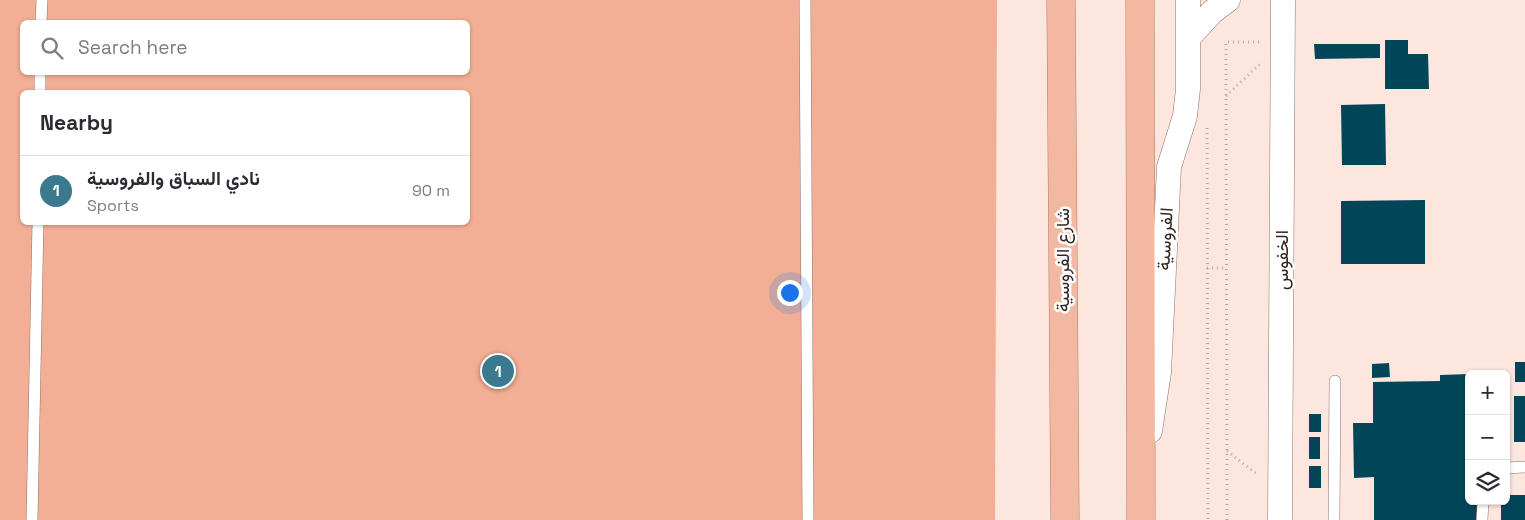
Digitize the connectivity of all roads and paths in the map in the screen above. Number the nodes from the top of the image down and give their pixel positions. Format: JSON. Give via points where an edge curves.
{"nodes":[{"id":1,"x":42,"y":0,"type":"edge"},
{"id":2,"x":805,"y":0,"type":"edge"},
{"id":3,"x":1061,"y":0,"type":"edge"},
{"id":4,"x":1140,"y":0,"type":"edge"},
{"id":5,"x":1188,"y":0,"type":"edge"},
{"id":6,"x":1228,"y":0,"type":"edge"},
{"id":7,"x":1283,"y":0,"type":"edge"},
{"id":8,"x":41,"y":20,"type":"edge"},
{"id":9,"x":1188,"y":38,"type":"junction"},
{"id":10,"x":1283,"y":42,"type":"junction"},
{"id":11,"x":40,"y":75,"type":"edge"},
{"id":12,"x":40,"y":90,"type":"edge"},
{"id":13,"x":1226,"y":96,"type":"junction"},
{"id":14,"x":1206,"y":121,"type":"dead end"},
{"id":15,"x":38,"y":225,"type":"edge"},
{"id":16,"x":1207,"y":268,"type":"junction"},
{"id":17,"x":1226,"y":268,"type":"junction"},
{"id":18,"x":1335,"y":381,"type":"dead end"},
{"id":19,"x":1226,"y":451,"type":"junction"},
{"id":20,"x":1510,"y":468,"type":"edge"},
{"id":21,"x":1525,"y":468,"type":"edge"},
{"id":22,"x":1142,"y":480,"type":"junction"},
{"id":23,"x":1280,"y":492,"type":"junction"},
{"id":24,"x":1483,"y":505,"type":"edge"},
{"id":25,"x":32,"y":520,"type":"edge"},
{"id":26,"x":808,"y":520,"type":"edge"},
{"id":27,"x":1065,"y":520,"type":"edge"},
{"id":28,"x":1141,"y":520,"type":"edge"},
{"id":29,"x":1208,"y":520,"type":"edge"},
{"id":30,"x":1227,"y":520,"type":"edge"},
{"id":31,"x":1280,"y":520,"type":"edge"},
{"id":32,"x":1334,"y":520,"type":"edge"},
{"id":33,"x":1482,"y":520,"type":"edge"}],
"edges":[{"from":1,"to":8,"type":"lane"},
{"from":2,"to":26,"type":"lane"},
{"from":3,"to":27,"type":"highway","name":"شارع الفروسية"},
{"from":4,"to":22,"type":"highway"},
{"from":5,"to":9,"type":"street","name":"الفروسية"},
{"from":6,"to":9,"type":"street"},
{"from":7,"to":10,"type":"street","name":"الخفوس"},
{"from":9,"to":22,"type":"street","name":"الفروسية","via":[[1185,116],[1169,167],[1159,372]]},
{"from":10,"to":13,"type":"path"},
{"from":10,"to":13,"type":"path","via":[[1226,42]]},
{"from":10,"to":23,"type":"street","name":"الخفوس"},
{"from":11,"to":12,"type":"lane"},
{"from":13,"to":17,"type":"path"},
{"from":14,"to":16,"type":"path"},
{"from":15,"to":25,"type":"lane"},
{"from":16,"to":17,"type":"path"},
{"from":16,"to":29,"type":"path"},
{"from":17,"to":19,"type":"path"},
{"from":18,"to":32,"type":"lane"},
{"from":19,"to":23,"type":"path"},
{"from":19,"to":30,"type":"path"},
{"from":20,"to":21,"type":"lane"},
{"from":22,"to":28,"type":"highway"},
{"from":23,"to":31,"type":"street","name":"الخفوس"},
{"from":24,"to":33,"type":"lane"}]}
